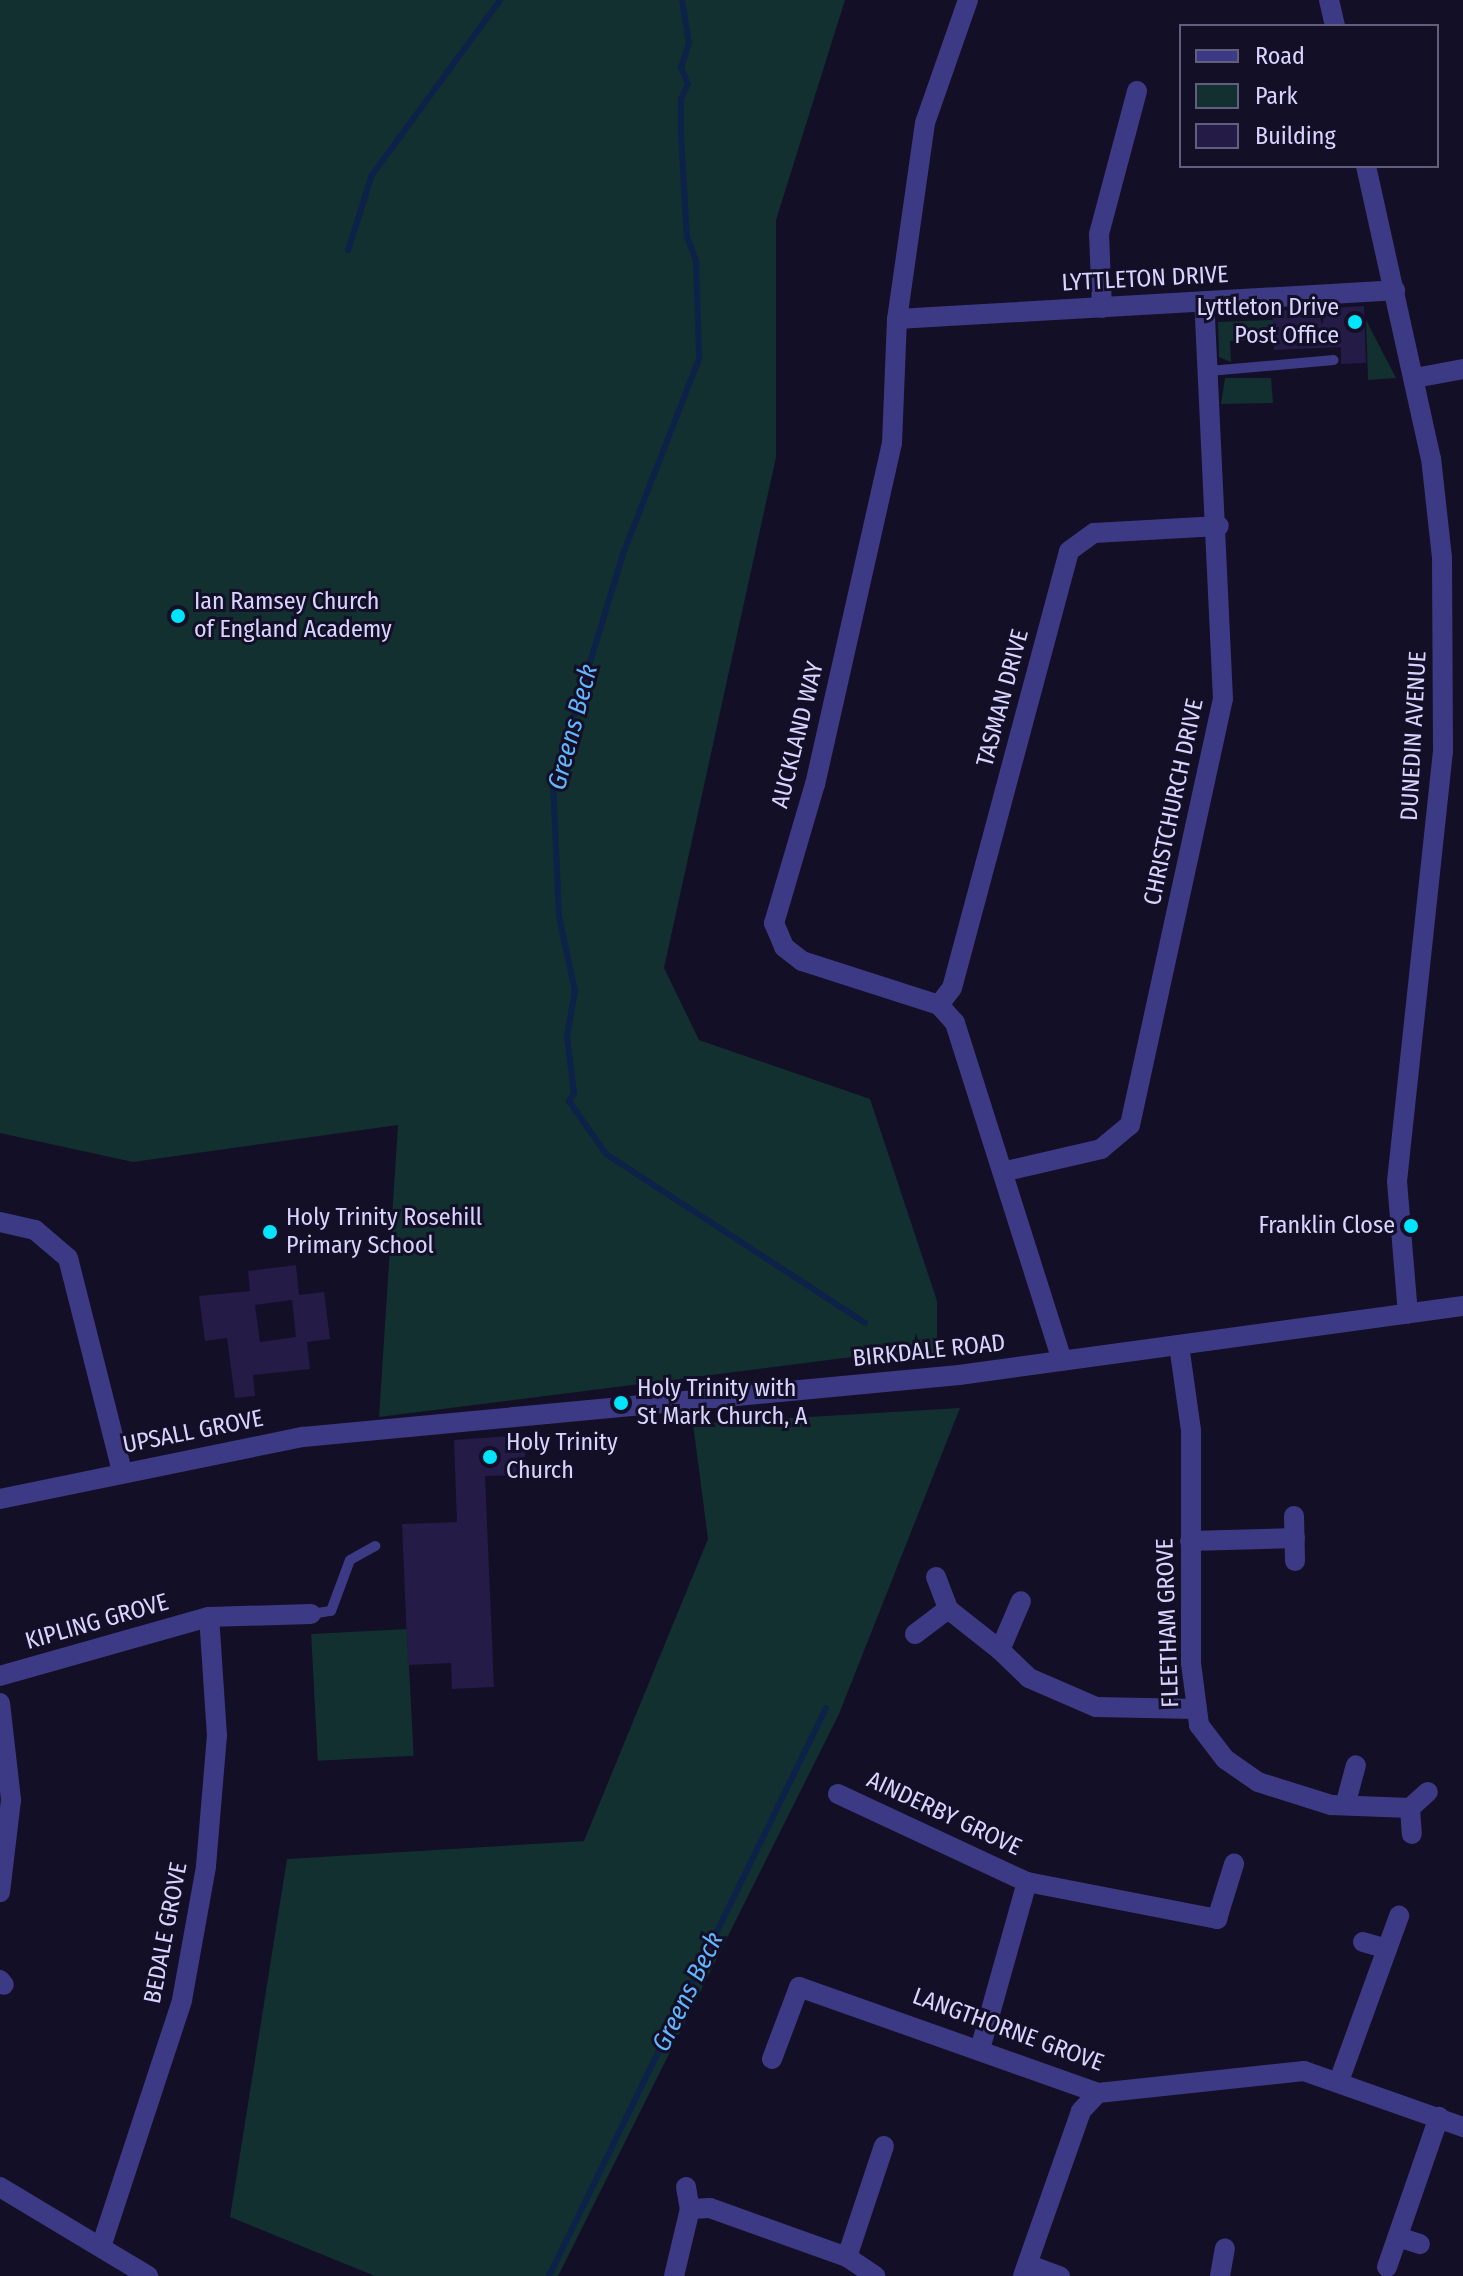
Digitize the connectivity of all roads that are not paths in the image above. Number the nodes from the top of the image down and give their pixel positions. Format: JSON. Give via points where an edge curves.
{"nodes":[{"id":1,"x":968,"y":0,"type":"edge"},
{"id":2,"x":1329,"y":0,"type":"edge"},
{"id":3,"x":1335,"y":24,"type":"edge"},
{"id":4,"x":1137,"y":91,"type":"dead end"},
{"id":5,"x":1366,"y":168,"type":"edge"},
{"id":6,"x":1395,"y":290,"type":"junction"},
{"id":7,"x":1204,"y":301,"type":"junction"},
{"id":8,"x":1102,"y":308,"type":"junction"},
{"id":9,"x":897,"y":319,"type":"junction"},
{"id":10,"x":1334,"y":360,"type":"dead end"},
{"id":11,"x":1463,"y":369,"type":"edge"},
{"id":12,"x":1209,"y":371,"type":"junction"},
{"id":13,"x":1415,"y":378,"type":"junction"},
{"id":14,"x":1219,"y":526,"type":"junction"},
{"id":15,"x":939,"y":1005,"type":"junction"},
{"id":16,"x":1006,"y":1171,"type":"junction"},
{"id":17,"x":0,"y":1222,"type":"edge"},
{"id":18,"x":1463,"y":1306,"type":"edge"},
{"id":19,"x":1408,"y":1314,"type":"junction"},
{"id":20,"x":1179,"y":1345,"type":"junction"},
{"id":21,"x":1062,"y":1360,"type":"junction"},
{"id":22,"x":399,"y":1427,"type":"joint"},
{"id":23,"x":122,"y":1472,"type":"junction"},
{"id":24,"x":0,"y":1499,"type":"edge"},
{"id":25,"x":1294,"y":1516,"type":"dead end"},
{"id":26,"x":1295,"y":1538,"type":"junction"},
{"id":27,"x":1190,"y":1541,"type":"junction"},
{"id":28,"x":375,"y":1546,"type":"dead end"},
{"id":29,"x":1295,"y":1561,"type":"dead end"},
{"id":30,"x":936,"y":1577,"type":"dead end"},
{"id":31,"x":1021,"y":1601,"type":"dead end"},
{"id":32,"x":948,"y":1609,"type":"junction"},
{"id":33,"x":311,"y":1614,"type":"joint"},
{"id":34,"x":209,"y":1617,"type":"junction"},
{"id":35,"x":915,"y":1634,"type":"dead end"},
{"id":36,"x":1000,"y":1650,"type":"junction"},
{"id":37,"x":0,"y":1676,"type":"edge"},
{"id":38,"x":0,"y":1703,"type":"edge"},
{"id":39,"x":1196,"y":1709,"type":"junction"},
{"id":40,"x":1356,"y":1765,"type":"dead end"},
{"id":41,"x":1428,"y":1792,"type":"dead end"},
{"id":42,"x":838,"y":1794,"type":"dead end"},
{"id":43,"x":1346,"y":1802,"type":"junction"},
{"id":44,"x":1410,"y":1808,"type":"junction"},
{"id":45,"x":1412,"y":1834,"type":"dead end"},
{"id":46,"x":1234,"y":1864,"type":"dead end"},
{"id":47,"x":1027,"y":1882,"type":"junction"},
{"id":48,"x":0,"y":1892,"type":"edge"},
{"id":49,"x":1399,"y":1916,"type":"dead end"},
{"id":50,"x":1363,"y":1942,"type":"dead end"},
{"id":51,"x":1387,"y":1949,"type":"junction"},
{"id":52,"x":980,"y":2049,"type":"junction"},
{"id":53,"x":772,"y":2059,"type":"dead end"},
{"id":54,"x":1339,"y":2081,"type":"junction"},
{"id":55,"x":1098,"y":2093,"type":"junction"},
{"id":56,"x":1439,"y":2117,"type":"junction"},
{"id":57,"x":1463,"y":2127,"type":"edge"},
{"id":58,"x":884,"y":2146,"type":"dead end"},
{"id":59,"x":0,"y":2187,"type":"edge"},
{"id":60,"x":686,"y":2187,"type":"dead end"},
{"id":61,"x":690,"y":2209,"type":"junction"},
{"id":62,"x":1398,"y":2237,"type":"junction"},
{"id":63,"x":1420,"y":2244,"type":"dead end"},
{"id":64,"x":101,"y":2247,"type":"junction"},
{"id":65,"x":1225,"y":2248,"type":"dead end"},
{"id":66,"x":847,"y":2257,"type":"junction"},
{"id":67,"x":1387,"y":2267,"type":"dead end"},
{"id":68,"x":1026,"y":2271,"type":"edge"},
{"id":69,"x":148,"y":2276,"type":"edge"},
{"id":70,"x":674,"y":2276,"type":"edge"},
{"id":71,"x":875,"y":2276,"type":"edge"},
{"id":72,"x":1060,"y":2276,"type":"edge"},
{"id":73,"x":1220,"y":2276,"type":"edge"}],
"edges":[{"from":1,"to":9,"type":"street","name":"AUCKLAND WAY","via":[[925,123]]},
{"from":2,"to":3,"type":"street"},
{"from":4,"to":8,"type":"street","via":[[1099,234]]},
{"from":5,"to":6,"type":"street","name":"DUNEDIN AVENUE"},
{"from":6,"to":7,"type":"street","name":"LYTTLETON DRIVE"},
{"from":6,"to":13,"type":"street","name":"DUNEDIN AVENUE"},
{"from":7,"to":8,"type":"street","name":"LYTTLETON DRIVE"},
{"from":7,"to":12,"type":"street","name":"CHRISTCHURCH DRIVE"},
{"from":8,"to":9,"type":"street","name":"LYTTLETON DRIVE"},
{"from":9,"to":15,"type":"street","name":"AUCKLAND WAY","via":[[892,443],[815,784],[774,923],[784,947],[802,961]]},
{"from":10,"to":12,"type":"lane"},
{"from":11,"to":13,"type":"street"},
{"from":12,"to":14,"type":"street","name":"CHRISTCHURCH DRIVE"},
{"from":13,"to":19,"type":"street","name":"DUNEDIN AVENUE","via":[[1442,558],[1446,667],[1397,1181]]},
{"from":14,"to":15,"type":"street","name":"TASMAN DRIVE","via":[[1094,533],[1069,551],[952,988]]},
{"from":14,"to":16,"type":"street","name":"CHRISTCHURCH DRIVE","via":[[1223,699],[1130,1125],[1101,1149]]},
{"from":15,"to":16,"type":"street","via":[[966,1043]]},
{"from":16,"to":21,"type":"street"},
{"from":17,"to":23,"type":"street","via":[[35,1230],[68,1258]]},
{"from":18,"to":19,"type":"street","name":"BIRKDALE ROAD"},
{"from":19,"to":20,"type":"street","name":"BIRKDALE ROAD"},
{"from":20,"to":21,"type":"street","name":"BIRKDALE ROAD"},
{"from":20,"to":27,"type":"street","name":"FLEETHAM GROVE","via":[[1191,1430]]},
{"from":21,"to":22,"type":"street","name":"BIRKDALE ROAD"},
{"from":22,"to":23,"type":"street","name":"UPSALL GROVE","via":[[303,1437]]},
{"from":23,"to":24,"type":"street","name":"UPSALL GROVE"},
{"from":25,"to":26,"type":"street"},
{"from":26,"to":27,"type":"street"},
{"from":26,"to":29,"type":"street"},
{"from":27,"to":39,"type":"street","name":"FLEETHAM GROVE"},
{"from":28,"to":33,"type":"lane","via":[[350,1560],[331,1611]]},
{"from":30,"to":32,"type":"street"},
{"from":31,"to":36,"type":"street"},
{"from":32,"to":35,"type":"street"},
{"from":32,"to":36,"type":"street"},
{"from":33,"to":34,"type":"street","name":"KIPLING GROVE"},
{"from":34,"to":37,"type":"street","name":"KIPLING GROVE"},
{"from":34,"to":64,"type":"street","name":"BEDALE GROVE","via":[[217,1736],[206,1866],[182,2000]]},
{"from":36,"to":39,"type":"street","via":[[1029,1678],[1096,1707]]},
{"from":38,"to":48,"type":"street","via":[[11,1800]]},
{"from":39,"to":43,"type":"street","name":"FLEETHAM GROVE","via":[[1209,1742],[1258,1782],[1331,1805]]},
{"from":40,"to":43,"type":"street"},
{"from":41,"to":44,"type":"street"},
{"from":42,"to":47,"type":"street","name":"AINDERBY GROVE"},
{"from":43,"to":44,"type":"street","name":"FLEETHAM GROVE"},
{"from":44,"to":45,"type":"street"},
{"from":46,"to":47,"type":"street","name":"AINDERBY GROVE","via":[[1217,1919]]},
{"from":47,"to":52,"type":"street","name":"AINDERBY GROVE"},
{"from":49,"to":51,"type":"street"},
{"from":50,"to":51,"type":"street"},
{"from":51,"to":54,"type":"street"},
{"from":52,"to":53,"type":"street","name":"LANGTHORNE GROVE","via":[[799,1987]]},
{"from":52,"to":55,"type":"street","name":"LANGTHORNE GROVE"},
{"from":54,"to":55,"type":"street","name":"LANGTHORNE GROVE","via":[[1293,2071]]},
{"from":54,"to":56,"type":"street","name":"LANGTHORNE GROVE"},
{"from":55,"to":68,"type":"street","via":[[1081,2111]]},
{"from":56,"to":57,"type":"street","name":"LANGTHORNE GROVE"},
{"from":56,"to":62,"type":"street"},
{"from":58,"to":66,"type":"street","via":[[878,2195]]},
{"from":59,"to":64,"type":"street"},
{"from":60,"to":61,"type":"street"},
{"from":61,"to":66,"type":"street","via":[[710,2208]]},
{"from":61,"to":70,"type":"street"},
{"from":62,"to":63,"type":"street"},
{"from":62,"to":67,"type":"street"},
{"from":64,"to":69,"type":"street"},
{"from":65,"to":73,"type":"street"},
{"from":66,"to":71,"type":"street"},
{"from":68,"to":72,"type":"street"}]}
